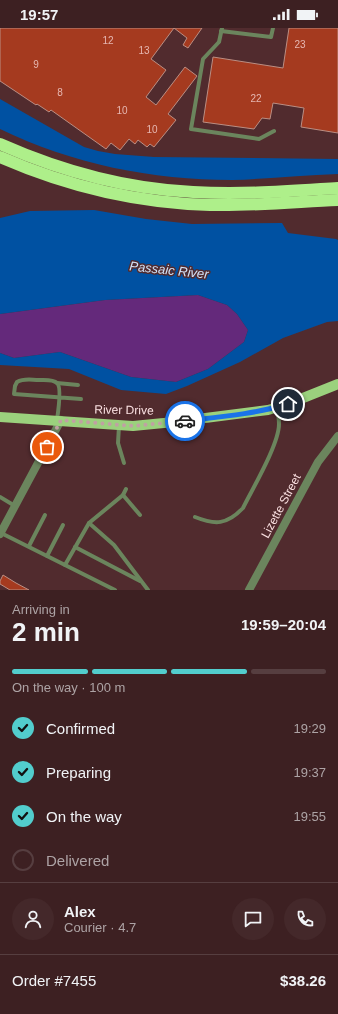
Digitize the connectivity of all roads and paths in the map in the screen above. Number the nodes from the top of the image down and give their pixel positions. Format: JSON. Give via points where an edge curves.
{"nodes":[{"id":1,"x":273,"y":28,"type":"edge"},
{"id":2,"x":222,"y":30,"type":"edge"},
{"id":3,"x":274,"y":131,"type":"dead end"},
{"id":4,"x":0,"y":144,"type":"edge"},
{"id":5,"x":0,"y":157,"type":"edge"},
{"id":6,"x":338,"y":182,"type":"edge"},
{"id":7,"x":338,"y":188,"type":"edge"},
{"id":8,"x":233,"y":199,"type":"junction"},
{"id":9,"x":338,"y":200,"type":"edge"},
{"id":10,"x":338,"y":206,"type":"edge"},
{"id":11,"x":57,"y":383,"type":"junction"},
{"id":12,"x":338,"y":384,"type":"edge"},
{"id":13,"x":78,"y":385,"type":"dead end"},
{"id":14,"x":59,"y":398,"type":"junction"},
{"id":15,"x":81,"y":399,"type":"dead end"},
{"id":16,"x":277,"y":407,"type":"junction"},
{"id":17,"x":0,"y":417,"type":"edge"},
{"id":18,"x":59,"y":420,"type":"junction"},
{"id":19,"x":119,"y":425,"type":"junction"},
{"id":20,"x":338,"y":436,"type":"edge"},
{"id":21,"x":124,"y":463,"type":"dead end"},
{"id":22,"x":126,"y":490,"type":"dead end"},
{"id":23,"x":123,"y":495,"type":"junction"},
{"id":24,"x":0,"y":497,"type":"edge"},
{"id":25,"x":15,"y":506,"type":"junction"},
{"id":26,"x":45,"y":515,"type":"dead end"},
{"id":27,"x":140,"y":516,"type":"dead end"},
{"id":28,"x":195,"y":517,"type":"dead end"},
{"id":29,"x":89,"y":523,"type":"junction"},
{"id":30,"x":63,"y":525,"type":"dead end"},
{"id":31,"x":0,"y":534,"type":"edge"},
{"id":32,"x":29,"y":546,"type":"junction"},
{"id":33,"x":75,"y":547,"type":"junction"},
{"id":34,"x":47,"y":556,"type":"junction"},
{"id":35,"x":65,"y":565,"type":"junction"},
{"id":36,"x":142,"y":582,"type":"junction"},
{"id":37,"x":115,"y":590,"type":"edge"},
{"id":38,"x":148,"y":590,"type":"edge"},
{"id":39,"x":249,"y":590,"type":"edge"}],
"edges":[{"from":1,"to":2,"type":"lane","via":[[271,37]]},
{"from":2,"to":3,"type":"lane","via":[[219,42],[203,59],[191,129],[259,139]]},
{"from":4,"to":8,"type":"highway","via":[[55,166],[112,181]]},
{"from":5,"to":8,"type":"highway","via":[[51,177],[109,193],[170,202]]},
{"from":6,"to":8,"type":"highway","via":[[290,186]]},
{"from":7,"to":8,"type":"highway"},
{"from":8,"to":9,"type":"highway"},
{"from":8,"to":10,"type":"highway","via":[[289,208]]},
{"from":11,"to":13,"type":"lane"},
{"from":11,"to":14,"type":"lane","via":[[60,387]]},
{"from":11,"to":14,"type":"lane","via":[[22,379],[17,382],[14,394]]},
{"from":12,"to":16,"type":"main road","name":"River Drive"},
{"from":14,"to":15,"type":"lane"},
{"from":14,"to":18,"type":"lane"},
{"from":16,"to":19,"type":"main road","name":"River Drive","via":[[245,414],[133,426]]},
{"from":16,"to":28,"type":"lane","via":[[279,424],[275,441],[243,508],[219,523]]},
{"from":17,"to":18,"type":"main road","name":"River Drive"},
{"from":18,"to":19,"type":"main road","name":"River Drive"},
{"from":18,"to":25,"type":"street"},
{"from":19,"to":21,"type":"lane","via":[[118,443]]},
{"from":20,"to":39,"type":"street","name":"Lizette Street","via":[[318,462]]},
{"from":22,"to":23,"type":"lane"},
{"from":23,"to":27,"type":"lane"},
{"from":23,"to":29,"type":"lane"},
{"from":24,"to":25,"type":"lane"},
{"from":25,"to":31,"type":"street"},
{"from":26,"to":32,"type":"lane"},
{"from":29,"to":33,"type":"lane"},
{"from":29,"to":36,"type":"lane","via":[[114,545]]},
{"from":30,"to":34,"type":"lane"},
{"from":31,"to":32,"type":"lane"},
{"from":32,"to":34,"type":"lane"},
{"from":33,"to":35,"type":"lane"},
{"from":33,"to":36,"type":"lane"},
{"from":34,"to":35,"type":"lane"},
{"from":35,"to":37,"type":"lane"},
{"from":36,"to":38,"type":"lane"}]}
